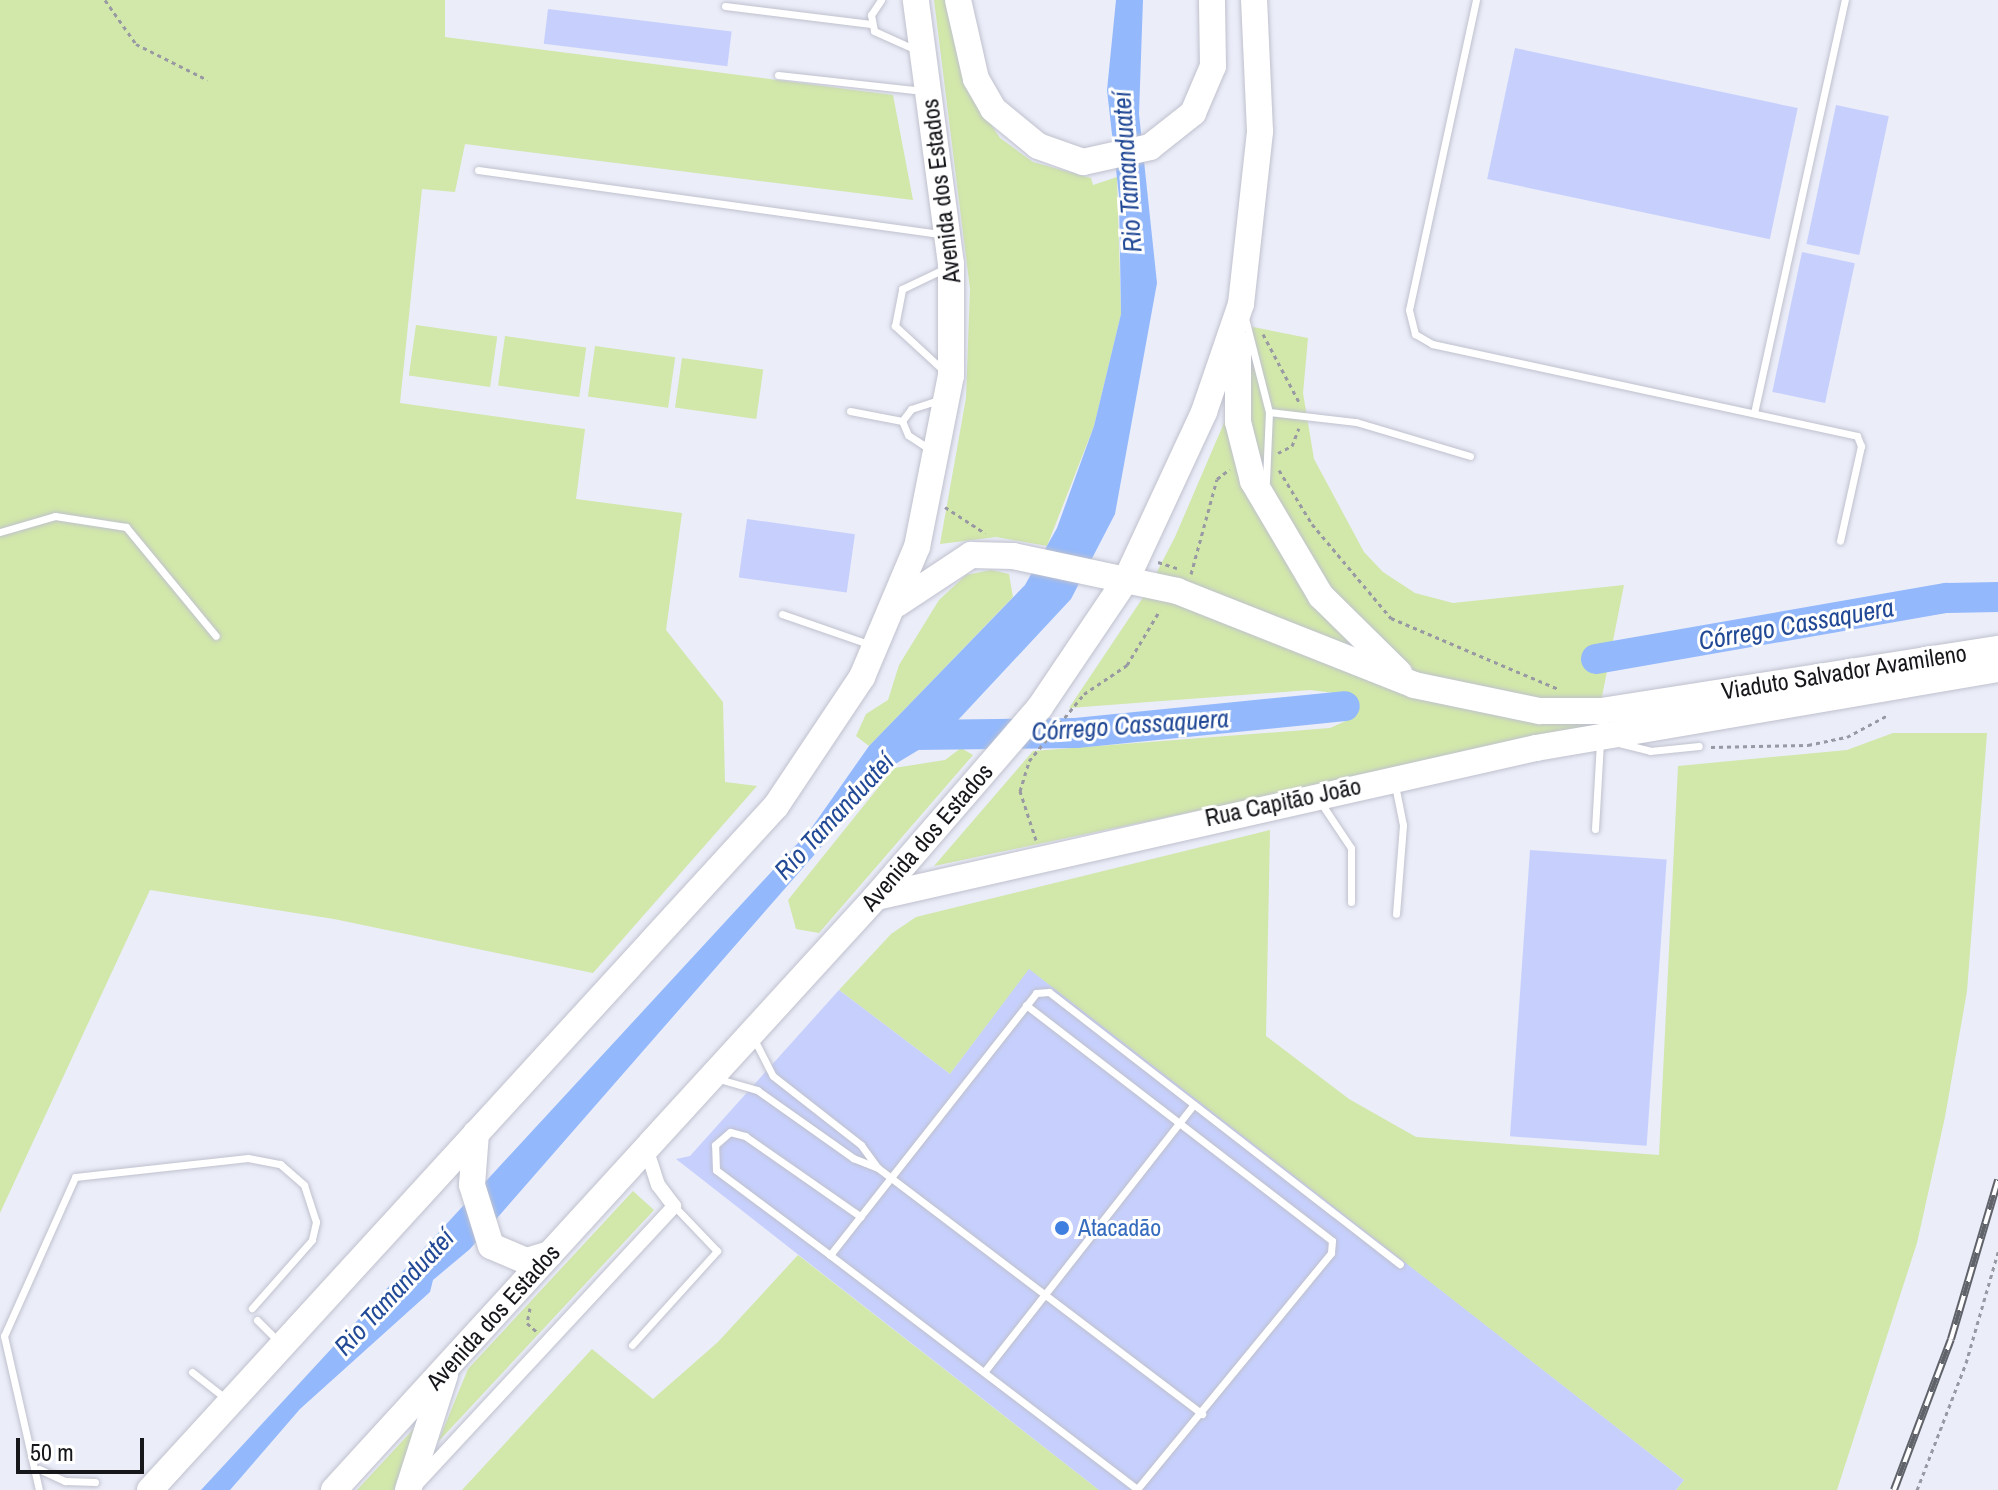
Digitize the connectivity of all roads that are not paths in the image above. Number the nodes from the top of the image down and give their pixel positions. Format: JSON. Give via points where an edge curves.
{"nodes":[{"id":1,"x":881,"y":0,"type":"edge"},
{"id":2,"x":916,"y":0,"type":"edge"},
{"id":3,"x":958,"y":0,"type":"edge"},
{"id":4,"x":1212,"y":0,"type":"edge"},
{"id":5,"x":1254,"y":0,"type":"edge"},
{"id":6,"x":1476,"y":0,"type":"edge"},
{"id":7,"x":1845,"y":0,"type":"edge"},
{"id":8,"x":725,"y":6,"type":"dead end"},
{"id":9,"x":871,"y":24,"type":"junction"},
{"id":10,"x":923,"y":53,"type":"junction"},
{"id":11,"x":778,"y":75,"type":"dead end"},
{"id":12,"x":929,"y":91,"type":"junction"},
{"id":13,"x":478,"y":170,"type":"dead end"},
{"id":14,"x":948,"y":235,"type":"junction"},
{"id":15,"x":951,"y":264,"type":"junction"},
{"id":16,"x":1241,"y":304,"type":"junction"},
{"id":17,"x":949,"y":387,"type":"junction"},
{"id":18,"x":850,"y":411,"type":"dead end"},
{"id":19,"x":1269,"y":412,"type":"junction"},
{"id":20,"x":1754,"y":413,"type":"junction"},
{"id":21,"x":902,"y":421,"type":"junction"},
{"id":22,"x":939,"y":456,"type":"junction"},
{"id":23,"x":1470,"y":456,"type":"dead end"},
{"id":24,"x":1267,"y":509,"type":"junction"},
{"id":25,"x":0,"y":532,"type":"edge"},
{"id":26,"x":1840,"y":541,"type":"dead end"},
{"id":27,"x":1133,"y":568,"type":"junction"},
{"id":28,"x":897,"y":604,"type":"junction"},
{"id":29,"x":782,"y":614,"type":"dead end"},
{"id":30,"x":216,"y":636,"type":"dead end"},
{"id":31,"x":877,"y":647,"type":"junction"},
{"id":32,"x":1998,"y":649,"type":"edge"},
{"id":33,"x":1998,"y":669,"type":"edge"},
{"id":34,"x":1414,"y":685,"type":"junction"},
{"id":35,"x":1692,"y":707,"type":"junction"},
{"id":36,"x":1600,"y":736,"type":"junction"},
{"id":37,"x":1699,"y":746,"type":"road end"},
{"id":38,"x":1394,"y":779,"type":"junction"},
{"id":39,"x":1315,"y":795,"type":"junction"},
{"id":40,"x":1595,"y":829,"type":"dead end"},
{"id":41,"x":876,"y":897,"type":"junction"},
{"id":42,"x":1351,"y":902,"type":"dead end"},
{"id":43,"x":1396,"y":914,"type":"dead end"},
{"id":44,"x":1026,"y":1005,"type":"junction"},
{"id":45,"x":754,"y":1035,"type":"junction"},
{"id":46,"x":713,"y":1079,"type":"junction"},
{"id":47,"x":1194,"y":1104,"type":"junction"},
{"id":48,"x":1178,"y":1124,"type":"junction"},
{"id":49,"x":476,"y":1133,"type":"junction"},
{"id":50,"x":647,"y":1151,"type":"junction"},
{"id":51,"x":878,"y":1168,"type":"junction"},
{"id":52,"x":892,"y":1179,"type":"junction"},
{"id":53,"x":674,"y":1206,"type":"junction"},
{"id":54,"x":861,"y":1217,"type":"junction"},
{"id":55,"x":550,"y":1254,"type":"junction"},
{"id":56,"x":830,"y":1255,"type":"junction"},
{"id":57,"x":1400,"y":1264,"type":"dead end"},
{"id":58,"x":1045,"y":1294,"type":"junction"},
{"id":59,"x":252,"y":1308,"type":"dead end"},
{"id":60,"x":257,"y":1320,"type":"dead end"},
{"id":61,"x":632,"y":1345,"type":"dead end"},
{"id":62,"x":283,"y":1346,"type":"junction"},
{"id":63,"x":448,"y":1367,"type":"junction"},
{"id":64,"x":192,"y":1372,"type":"dead end"},
{"id":65,"x":984,"y":1372,"type":"junction"},
{"id":66,"x":230,"y":1404,"type":"junction"},
{"id":67,"x":1202,"y":1414,"type":"junction"},
{"id":68,"x":39,"y":1469,"type":"junction"},
{"id":69,"x":95,"y":1482,"type":"dead end"},
{"id":70,"x":39,"y":1490,"type":"edge"},
{"id":71,"x":150,"y":1490,"type":"edge"},
{"id":72,"x":334,"y":1490,"type":"edge"},
{"id":73,"x":409,"y":1490,"type":"edge"}],
"edges":[{"from":1,"to":9,"type":"lane"},
{"from":2,"to":10,"type":"highway","name":"Avenida dos Estados"},
{"from":3,"to":4,"type":"highway","via":[[976,79],[993,109],[1038,146],[1083,162],[1127,156],[1174,134],[1193,113],[1213,66]]},
{"from":5,"to":16,"type":"highway","name":"Avenida dos Estados","via":[[1260,131]]},
{"from":6,"to":20,"type":"lane","via":[[1409,310],[1415,334],[1432,344]]},
{"from":7,"to":20,"type":"lane"},
{"from":8,"to":9,"type":"lane"},
{"from":9,"to":10,"type":"lane","via":[[881,36]]},
{"from":10,"to":12,"type":"highway","name":"Avenida dos Estados"},
{"from":11,"to":12,"type":"lane"},
{"from":12,"to":14,"type":"highway","name":"Avenida dos Estados"},
{"from":13,"to":14,"type":"lane"},
{"from":14,"to":15,"type":"highway","name":"Avenida dos Estados"},
{"from":15,"to":17,"type":"highway","name":"Avenida dos Estados"},
{"from":15,"to":17,"type":"lane","via":[[902,289],[895,326]]},
{"from":16,"to":19,"type":"lane"},
{"from":16,"to":24,"type":"highway","via":[[1238,422],[1246,464]]},
{"from":16,"to":27,"type":"highway","name":"Avenida dos Estados","via":[[1204,412]]},
{"from":17,"to":21,"type":"lane","via":[[911,409]]},
{"from":17,"to":22,"type":"highway","name":"Avenida dos Estados"},
{"from":18,"to":21,"type":"lane"},
{"from":19,"to":23,"type":"lane","via":[[1299,413]]},
{"from":19,"to":24,"type":"lane"},
{"from":20,"to":26,"type":"lane","via":[[1860,440]]},
{"from":21,"to":22,"type":"lane","via":[[908,435]]},
{"from":22,"to":28,"type":"highway","name":"Avenida dos Estados","via":[[930,503]]},
{"from":24,"to":34,"type":"highway","via":[[1298,565],[1348,629]]},
{"from":25,"to":30,"type":"lane","via":[[55,516],[126,527]]},
{"from":27,"to":28,"type":"highway","via":[[1090,571],[1001,554],[940,570]]},
{"from":27,"to":34,"type":"highway"},
{"from":27,"to":41,"type":"highway","name":"Avenida dos Estados","via":[[1040,707]]},
{"from":28,"to":31,"type":"highway","name":"Avenida dos Estados"},
{"from":29,"to":31,"type":"lane"},
{"from":31,"to":49,"type":"highway","name":"Avenida dos Estados","via":[[823,744],[776,806]]},
{"from":32,"to":35,"type":"highway","name":"Viaduto Salvador Avamileno"},
{"from":33,"to":35,"type":"highway","name":"Viaduto Salvador Avamileno"},
{"from":34,"to":35,"type":"highway","via":[[1540,711]]},
{"from":35,"to":36,"type":"highway","name":"Rua Capitão João"},
{"from":36,"to":37,"type":"lane","via":[[1650,751]]},
{"from":36,"to":38,"type":"highway","name":"Rua Capitão João"},
{"from":36,"to":40,"type":"lane"},
{"from":38,"to":39,"type":"highway","name":"Rua Capitão João"},
{"from":38,"to":43,"type":"lane","via":[[1403,825]]},
{"from":39,"to":41,"type":"highway","name":"Rua Capitão João"},
{"from":39,"to":42,"type":"lane","via":[[1351,848]]},
{"from":41,"to":45,"type":"highway","name":"Avenida dos Estados"},
{"from":44,"to":47,"type":"lane","via":[[1036,993],[1049,992]]},
{"from":44,"to":48,"type":"lane"},
{"from":44,"to":52,"type":"lane"},
{"from":45,"to":46,"type":"highway","name":"Avenida dos Estados"},
{"from":45,"to":51,"type":"lane","via":[[773,1076],[861,1145]]},
{"from":46,"to":50,"type":"highway","name":"Avenida dos Estados"},
{"from":46,"to":51,"type":"lane","via":[[757,1090],[853,1158]]},
{"from":47,"to":48,"type":"lane"},
{"from":47,"to":57,"type":"lane"},
{"from":48,"to":58,"type":"lane"},
{"from":48,"to":67,"type":"lane","via":[[1329,1237],[1333,1247]]},
{"from":49,"to":55,"type":"highway","via":[[471,1172],[491,1246],[527,1261]]},
{"from":49,"to":62,"type":"highway","name":"Avenida dos Estados"},
{"from":50,"to":53,"type":"street","via":[[658,1185]]},
{"from":50,"to":55,"type":"highway","name":"Avenida dos Estados"},
{"from":51,"to":52,"type":"lane"},
{"from":52,"to":54,"type":"lane"},
{"from":52,"to":58,"type":"lane"},
{"from":53,"to":61,"type":"lane","via":[[717,1251]]},
{"from":53,"to":73,"type":"street"},
{"from":54,"to":56,"type":"lane"},
{"from":54,"to":56,"type":"lane","via":[[745,1136],[730,1132],[715,1145],[716,1170]]},
{"from":55,"to":63,"type":"highway","name":"Avenida dos Estados"},
{"from":56,"to":65,"type":"lane"},
{"from":58,"to":65,"type":"lane"},
{"from":58,"to":67,"type":"lane"},
{"from":59,"to":68,"type":"lane","via":[[312,1240],[316,1222],[304,1185],[280,1164],[248,1158],[75,1177],[4,1336],[5,1359]]},
{"from":60,"to":62,"type":"lane"},
{"from":62,"to":66,"type":"highway","name":"Avenida dos Estados"},
{"from":63,"to":72,"type":"highway","name":"Avenida dos Estados"},
{"from":63,"to":73,"type":"highway"},
{"from":64,"to":66,"type":"lane"},
{"from":65,"to":67,"type":"lane","via":[[1139,1489]]},
{"from":66,"to":71,"type":"highway","name":"Avenida dos Estados"},
{"from":68,"to":69,"type":"lane","via":[[65,1481]]},
{"from":68,"to":70,"type":"lane"}]}
